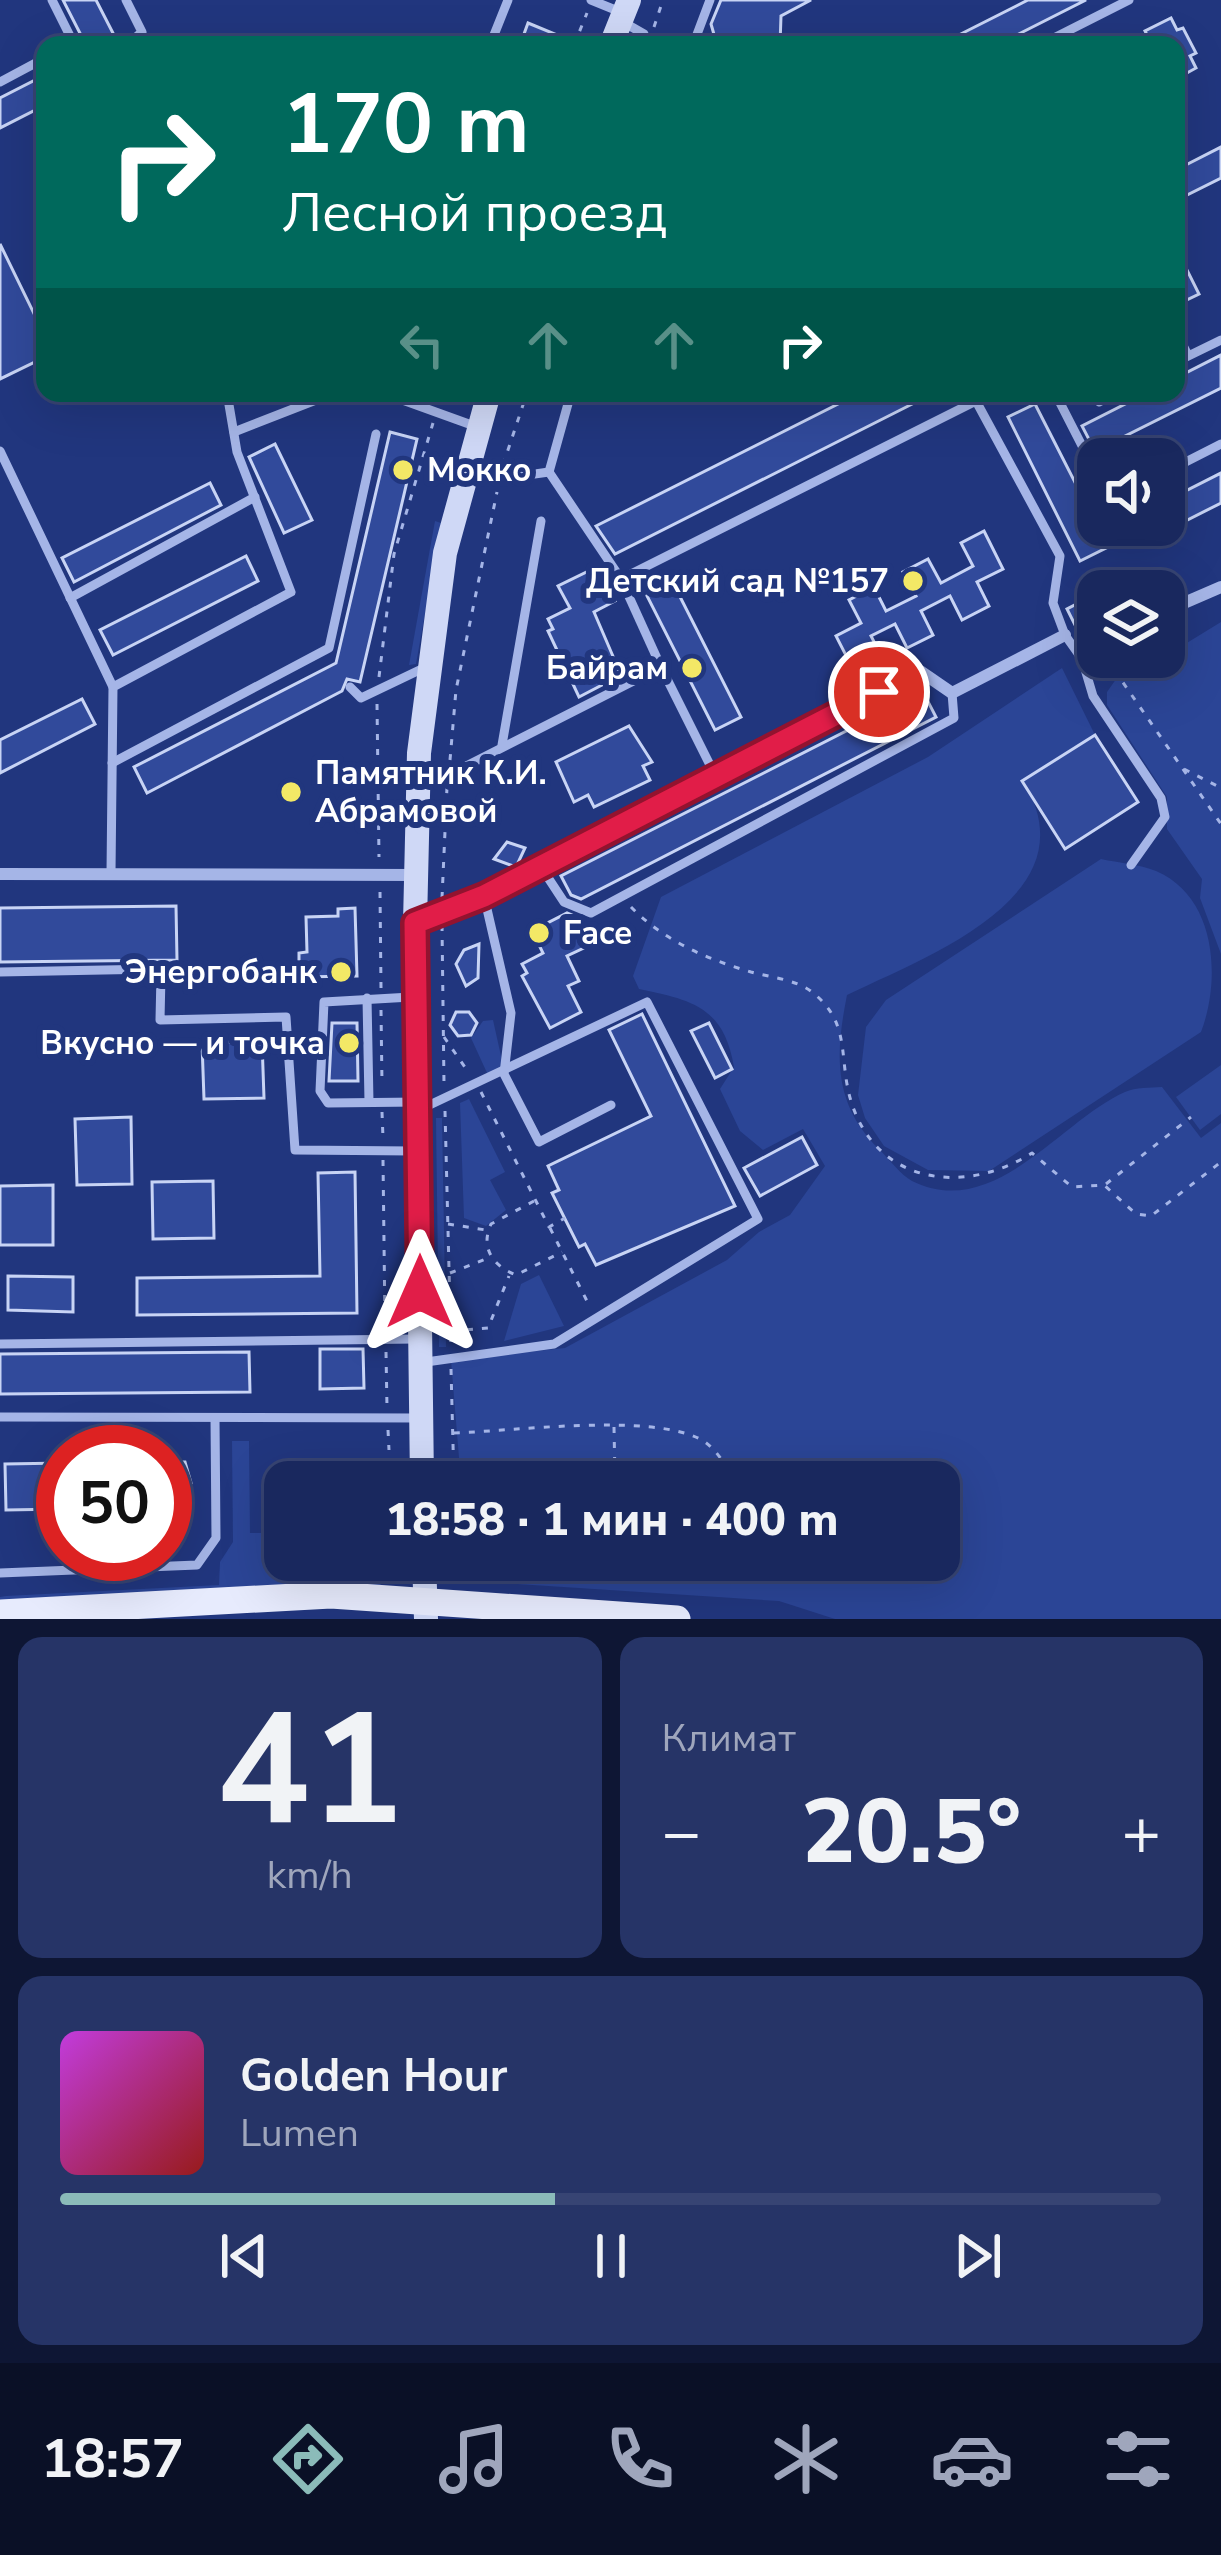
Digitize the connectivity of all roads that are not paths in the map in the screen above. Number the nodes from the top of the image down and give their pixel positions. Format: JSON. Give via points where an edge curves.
{"nodes":[{"id":1,"x":52,"y":0,"type":"edge"},
{"id":2,"x":126,"y":0,"type":"edge"},
{"id":3,"x":508,"y":0,"type":"edge"},
{"id":4,"x":591,"y":0,"type":"edge"},
{"id":5,"x":710,"y":0,"type":"edge"},
{"id":6,"x":1129,"y":0,"type":"edge"},
{"id":7,"x":621,"y":20,"type":"edge"},
{"id":8,"x":69,"y":36,"type":"edge"},
{"id":9,"x":137,"y":36,"type":"edge"},
{"id":10,"x":494,"y":36,"type":"edge"},
{"id":11,"x":696,"y":36,"type":"edge"},
{"id":12,"x":1058,"y":36,"type":"edge"},
{"id":13,"x":36,"y":63,"type":"edge"},
{"id":14,"x":0,"y":82,"type":"edge"},
{"id":15,"x":1221,"y":340,"type":"edge"},
{"id":16,"x":1185,"y":350,"type":"edge"},
{"id":17,"x":1188,"y":356,"type":"junction"},
{"id":18,"x":1185,"y":358,"type":"edge"},
{"id":19,"x":229,"y":402,"type":"edge"},
{"id":20,"x":311,"y":402,"type":"edge"},
{"id":21,"x":408,"y":402,"type":"edge"},
{"id":22,"x":487,"y":402,"type":"edge"},
{"id":23,"x":569,"y":402,"type":"edge"},
{"id":24,"x":974,"y":402,"type":"edge"},
{"id":25,"x":977,"y":402,"type":"edge"},
{"id":26,"x":1060,"y":402,"type":"edge"},
{"id":27,"x":480,"y":428,"type":"junction"},
{"id":28,"x":234,"y":432,"type":"junction"},
{"id":29,"x":376,"y":434,"type":"dead end"},
{"id":30,"x":1078,"y":438,"type":"edge"},
{"id":31,"x":1221,"y":444,"type":"edge"},
{"id":32,"x":0,"y":451,"type":"edge"},
{"id":33,"x":1185,"y":462,"type":"edge"},
{"id":34,"x":549,"y":472,"type":"junction"},
{"id":35,"x":466,"y":476,"type":"junction"},
{"id":36,"x":255,"y":497,"type":"junction"},
{"id":37,"x":541,"y":520,"type":"dead end"},
{"id":38,"x":621,"y":579,"type":"junction"},
{"id":39,"x":1221,"y":586,"type":"edge"},
{"id":40,"x":70,"y":598,"type":"junction"},
{"id":41,"x":1185,"y":603,"type":"edge"},
{"id":42,"x":1065,"y":635,"type":"junction"},
{"id":43,"x":1077,"y":652,"type":"edge"},
{"id":44,"x":316,"y":655,"type":"junction"},
{"id":45,"x":430,"y":664,"type":"junction"},
{"id":46,"x":329,"y":667,"type":"dead end"},
{"id":47,"x":661,"y":667,"type":"junction"},
{"id":48,"x":1088,"y":678,"type":"edge"},
{"id":49,"x":113,"y":687,"type":"junction"},
{"id":50,"x":350,"y":687,"type":"dead end"},
{"id":51,"x":952,"y":693,"type":"junction"},
{"id":52,"x":502,"y":745,"type":"junction"},
{"id":53,"x":112,"y":764,"type":"junction"},
{"id":54,"x":716,"y":776,"type":"junction"},
{"id":55,"x":417,"y":792,"type":"junction"},
{"id":56,"x":1131,"y":865,"type":"dead end"},
{"id":57,"x":541,"y":867,"type":"junction"},
{"id":58,"x":111,"y":873,"type":"junction"},
{"id":59,"x":0,"y":874,"type":"edge"},
{"id":60,"x":416,"y":874,"type":"junction"},
{"id":61,"x":484,"y":896,"type":"junction"},
{"id":62,"x":415,"y":923,"type":"junction"},
{"id":63,"x":0,"y":972,"type":"edge"},
{"id":64,"x":416,"y":997,"type":"junction"},
{"id":65,"x":367,"y":998,"type":"junction"},
{"id":66,"x":504,"y":1074,"type":"junction"},
{"id":67,"x":369,"y":1102,"type":"junction"},
{"id":68,"x":610,"y":1105,"type":"dead end"},
{"id":69,"x":419,"y":1106,"type":"junction"},
{"id":70,"x":419,"y":1151,"type":"junction"},
{"id":71,"x":0,"y":1344,"type":"edge"},
{"id":72,"x":420,"y":1351,"type":"junction"},
{"id":73,"x":0,"y":1417,"type":"edge"},
{"id":74,"x":215,"y":1418,"type":"junction"},
{"id":75,"x":421,"y":1418,"type":"junction"},
{"id":76,"x":422,"y":1461,"type":"edge"},
{"id":77,"x":0,"y":1573,"type":"edge"},
{"id":78,"x":242,"y":1600,"type":"junction"},
{"id":79,"x":426,"y":1609,"type":"edge"},
{"id":80,"x":0,"y":1613,"type":"edge"},
{"id":81,"x":217,"y":1619,"type":"edge"},
{"id":82,"x":677,"y":1619,"type":"edge"}],
"edges":[{"from":1,"to":8,"type":"lane"},
{"from":2,"to":9,"type":"lane"},
{"from":3,"to":10,"type":"lane"},
{"from":4,"to":7,"type":"lane"},
{"from":5,"to":11,"type":"lane"},
{"from":6,"to":12,"type":"lane"},
{"from":13,"to":14,"type":"lane"},
{"from":15,"to":17,"type":"lane"},
{"from":16,"to":17,"type":"lane"},
{"from":17,"to":18,"type":"lane"},
{"from":19,"to":28,"type":"lane"},
{"from":20,"to":28,"type":"lane"},
{"from":21,"to":27,"type":"lane"},
{"from":22,"to":27,"type":"main road"},
{"from":23,"to":34,"type":"lane"},
{"from":24,"to":38,"type":"lane"},
{"from":25,"to":42,"type":"lane","via":[[1060,556],[1053,603]]},
{"from":26,"to":30,"type":"lane"},
{"from":27,"to":35,"type":"main road"},
{"from":28,"to":36,"type":"lane"},
{"from":29,"to":44,"type":"lane","via":[[329,648]]},
{"from":31,"to":33,"type":"lane"},
{"from":32,"to":40,"type":"lane"},
{"from":34,"to":35,"type":"lane"},
{"from":34,"to":38,"type":"lane"},
{"from":35,"to":45,"type":"main road","via":[[445,553]]},
{"from":36,"to":40,"type":"lane"},
{"from":36,"to":49,"type":"lane","via":[[291,592]]},
{"from":37,"to":52,"type":"lane"},
{"from":38,"to":47,"type":"lane"},
{"from":39,"to":41,"type":"street"},
{"from":40,"to":49,"type":"lane"},
{"from":42,"to":43,"type":"lane"},
{"from":42,"to":51,"type":"street"},
{"from":44,"to":46,"type":"lane"},
{"from":44,"to":53,"type":"lane"},
{"from":45,"to":50,"type":"lane","via":[[361,698]]},
{"from":45,"to":55,"type":"main road"},
{"from":47,"to":52,"type":"lane"},
{"from":47,"to":54,"type":"lane"},
{"from":48,"to":56,"type":"lane","via":[[1165,817]]},
{"from":49,"to":53,"type":"lane"},
{"from":51,"to":54,"type":"street","via":[[920,671]]},
{"from":51,"to":57,"type":"lane","via":[[955,718],[591,913],[564,902]]},
{"from":52,"to":55,"type":"lane"},
{"from":53,"to":58,"type":"lane"},
{"from":54,"to":57,"type":"street"},
{"from":55,"to":60,"type":"main road"},
{"from":57,"to":61,"type":"street"},
{"from":58,"to":59,"type":"street"},
{"from":58,"to":60,"type":"street"},
{"from":60,"to":62,"type":"main road"},
{"from":61,"to":62,"type":"street"},
{"from":61,"to":66,"type":"lane","via":[[511,1013]]},
{"from":62,"to":64,"type":"main road"},
{"from":63,"to":70,"type":"lane","via":[[156,969],[160,1020],[286,1018],[296,1150]]},
{"from":64,"to":65,"type":"lane"},
{"from":64,"to":69,"type":"main road"},
{"from":65,"to":67,"type":"lane"},
{"from":65,"to":67,"type":"lane","via":[[323,1002],[320,1091],[328,1103]]},
{"from":66,"to":68,"type":"lane","via":[[539,1142]]},
{"from":66,"to":69,"type":"lane"},
{"from":66,"to":72,"type":"lane","via":[[647,1002],[758,1219],[554,1344],[451,1360]]},
{"from":67,"to":69,"type":"lane"},
{"from":69,"to":70,"type":"main road"},
{"from":70,"to":72,"type":"main road"},
{"from":71,"to":72,"type":"lane"},
{"from":72,"to":75,"type":"main road"},
{"from":73,"to":74,"type":"lane"},
{"from":74,"to":75,"type":"lane"},
{"from":74,"to":77,"type":"lane","via":[[216,1538],[197,1565]]},
{"from":75,"to":76,"type":"main road"},
{"from":78,"to":79,"type":"main road","via":[[331,1595]]},
{"from":78,"to":80,"type":"main road"},
{"from":78,"to":81,"type":"main road"},
{"from":79,"to":82,"type":"main road"}]}
